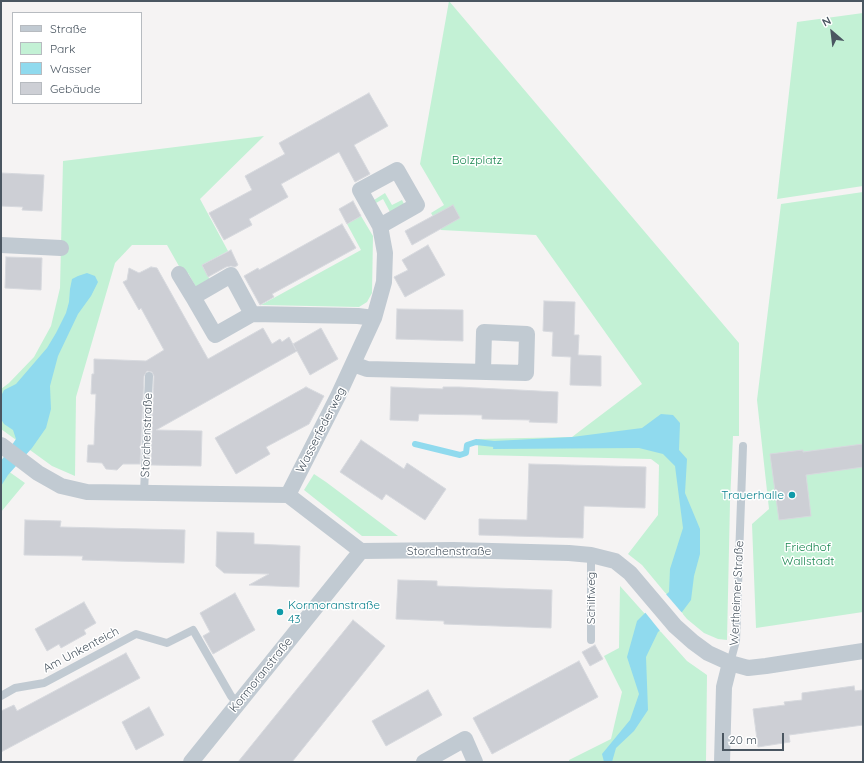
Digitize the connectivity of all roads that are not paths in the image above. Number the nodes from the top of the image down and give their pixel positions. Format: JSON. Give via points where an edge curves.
{"nodes":[{"id":1,"x":380,"y":226,"type":"dead end"},
{"id":2,"x":1,"y":245,"type":"edge"},
{"id":3,"x":61,"y":248,"type":"dead end"},
{"id":4,"x":179,"y":274,"type":"dead end"},
{"id":5,"x":193,"y":297,"type":"junction"},
{"id":6,"x":252,"y":314,"type":"junction"},
{"id":7,"x":374,"y":318,"type":"junction"},
{"id":8,"x":353,"y":364,"type":"junction"},
{"id":9,"x":483,"y":371,"type":"dead end"},
{"id":10,"x":149,"y":376,"type":"dead end"},
{"id":11,"x":1,"y":445,"type":"edge"},
{"id":12,"x":743,"y":446,"type":"dead end"},
{"id":13,"x":144,"y":493,"type":"junction"},
{"id":14,"x":288,"y":495,"type":"junction"},
{"id":15,"x":361,"y":551,"type":"junction"},
{"id":16,"x":591,"y":555,"type":"junction"},
{"id":17,"x":591,"y":640,"type":"dead end"},
{"id":18,"x":863,"y":651,"type":"edge"},
{"id":19,"x":730,"y":663,"type":"junction"},
{"id":20,"x":1,"y":696,"type":"edge"},
{"id":21,"x":238,"y":704,"type":"junction"},
{"id":22,"x":191,"y":762,"type":"edge"},
{"id":23,"x":424,"y":762,"type":"edge"},
{"id":24,"x":475,"y":762,"type":"edge"},
{"id":25,"x":722,"y":762,"type":"edge"}],
"edges":[{"from":1,"to":7,"type":"street","name":"Wasserfederweg","via":[[385,254],[384,282]]},
{"from":2,"to":3,"type":"street"},
{"from":4,"to":5,"type":"street"},
{"from":5,"to":6,"type":"street","via":[[215,335]]},
{"from":5,"to":6,"type":"street","via":[[232,275]]},
{"from":6,"to":7,"type":"street"},
{"from":7,"to":8,"type":"street","name":"Wasserfederweg"},
{"from":8,"to":9,"type":"street","via":[[367,369]]},
{"from":8,"to":14,"type":"street","name":"Wasserfederweg"},
{"from":10,"to":13,"type":"lane","name":"Storchenstraße"},
{"from":11,"to":13,"type":"street","name":"Storchenstraße","via":[[31,468],[61,486],[86,492]]},
{"from":12,"to":19,"type":"lane","name":"Wertheimer Straße","via":[[736,641]]},
{"from":13,"to":14,"type":"street","name":"Storchenstraße"},
{"from":14,"to":15,"type":"street"},
{"from":15,"to":16,"type":"street","name":"Storchenstraße","via":[[453,550]]},
{"from":15,"to":21,"type":"street","name":"Kormoranstraße"},
{"from":16,"to":17,"type":"lane","name":"Schilfweg"},
{"from":16,"to":19,"type":"street","name":"Storchenstraße","via":[[615,561],[630,573],[675,626],[693,642],[708,653]]},
{"from":18,"to":19,"type":"street","name":"Storchenstraße","via":[[748,668]]},
{"from":19,"to":25,"type":"street","name":"Wertheimer Straße","via":[[724,687]]},
{"from":20,"to":21,"type":"lane","name":"Am Unkenteich","via":[[15,688],[44,683],[136,634],[167,643],[193,630]]},
{"from":21,"to":22,"type":"street","name":"Kormoranstraße"},
{"from":23,"to":24,"type":"street","via":[[465,739]]}]}
